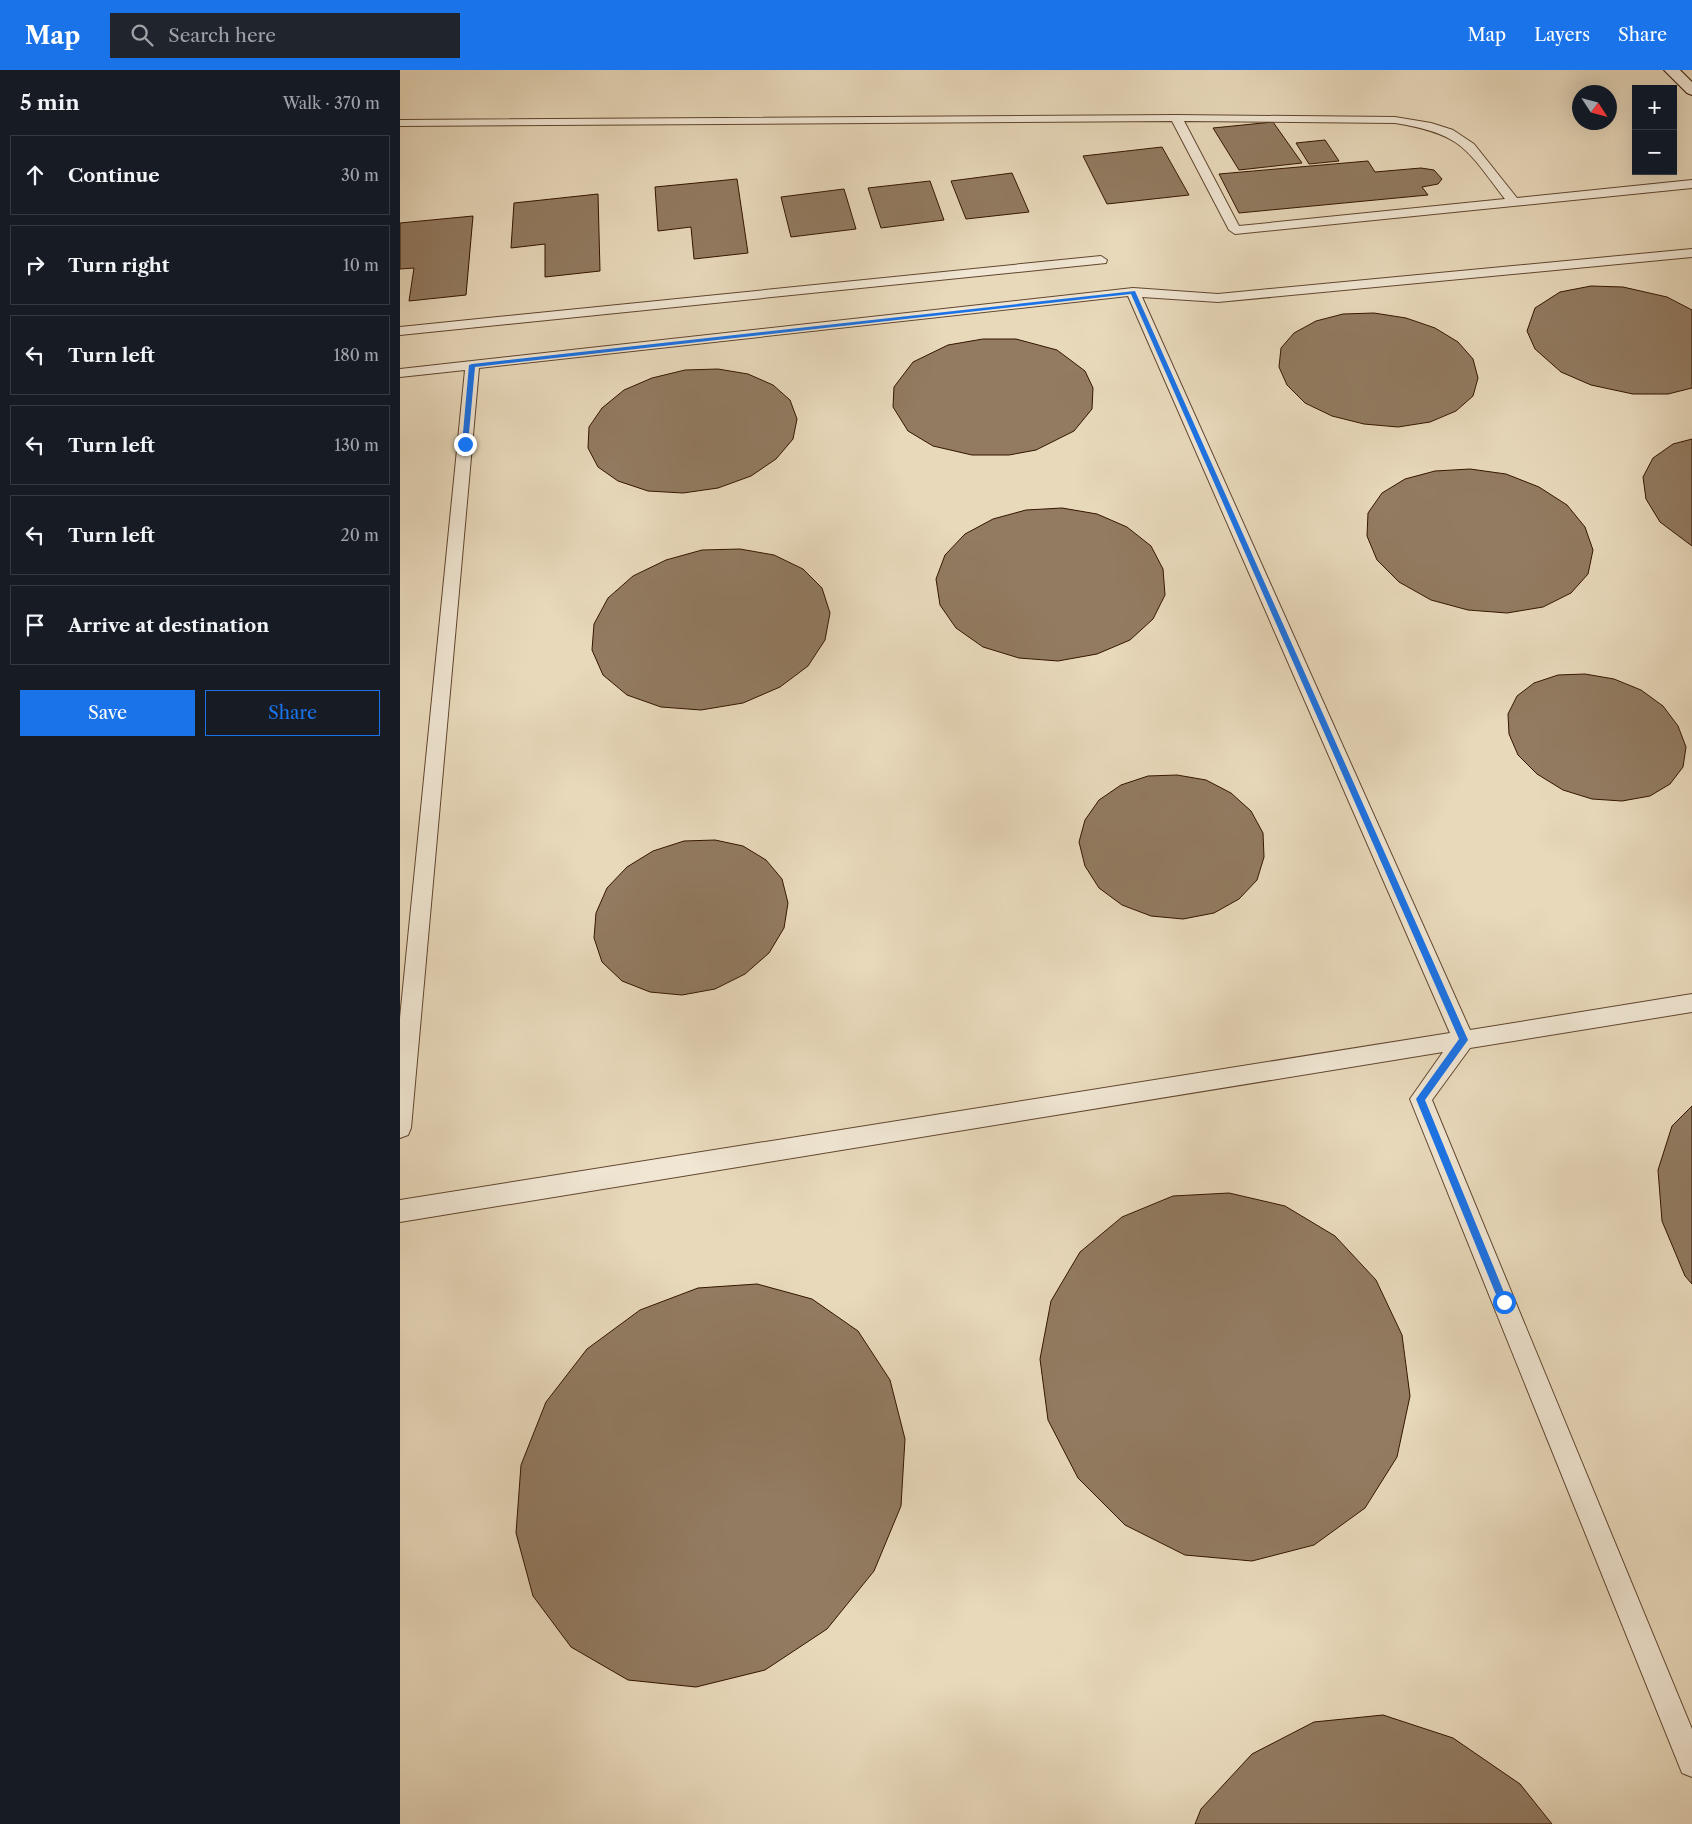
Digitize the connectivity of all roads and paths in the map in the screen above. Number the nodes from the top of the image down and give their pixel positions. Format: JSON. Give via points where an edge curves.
{"nodes":[{"id":1,"x":1671,"y":70,"type":"edge"},
{"id":2,"x":1692,"y":90,"type":"edge"},
{"id":3,"x":1176,"y":118,"type":"junction"},
{"id":4,"x":400,"y":123,"type":"edge"},
{"id":5,"x":1692,"y":184,"type":"edge"},
{"id":6,"x":1514,"y":202,"type":"junction"},
{"id":7,"x":1692,"y":253,"type":"edge"},
{"id":8,"x":1101,"y":260,"type":"dead end"},
{"id":9,"x":1133,"y":292,"type":"junction"},
{"id":10,"x":400,"y":331,"type":"edge"},
{"id":11,"x":472,"y":365,"type":"junction"},
{"id":12,"x":400,"y":373,"type":"edge"},
{"id":13,"x":1692,"y":1003,"type":"edge"},
{"id":14,"x":1464,"y":1040,"type":"junction"},
{"id":15,"x":400,"y":1128,"type":"edge"},
{"id":16,"x":400,"y":1211,"type":"edge"},
{"id":17,"x":1692,"y":1762,"type":"edge"}],
"edges":[{"from":1,"to":2,"type":"street"},
{"from":3,"to":4,"type":"lane"},
{"from":3,"to":6,"type":"lane","via":[[1395,120],[1426,125],[1448,132],[1466,143]]},
{"from":3,"to":6,"type":"lane","via":[[1235,230]]},
{"from":5,"to":6,"type":"lane"},
{"from":7,"to":9,"type":"lane","via":[[1218,298]]},
{"from":8,"to":10,"type":"lane"},
{"from":9,"to":11,"type":"lane"},
{"from":9,"to":14,"type":"lane"},
{"from":11,"to":12,"type":"lane"},
{"from":11,"to":15,"type":"lane"},
{"from":13,"to":14,"type":"lane"},
{"from":14,"to":16,"type":"lane"},
{"from":14,"to":17,"type":"lane","via":[[1420,1099]]}]}
